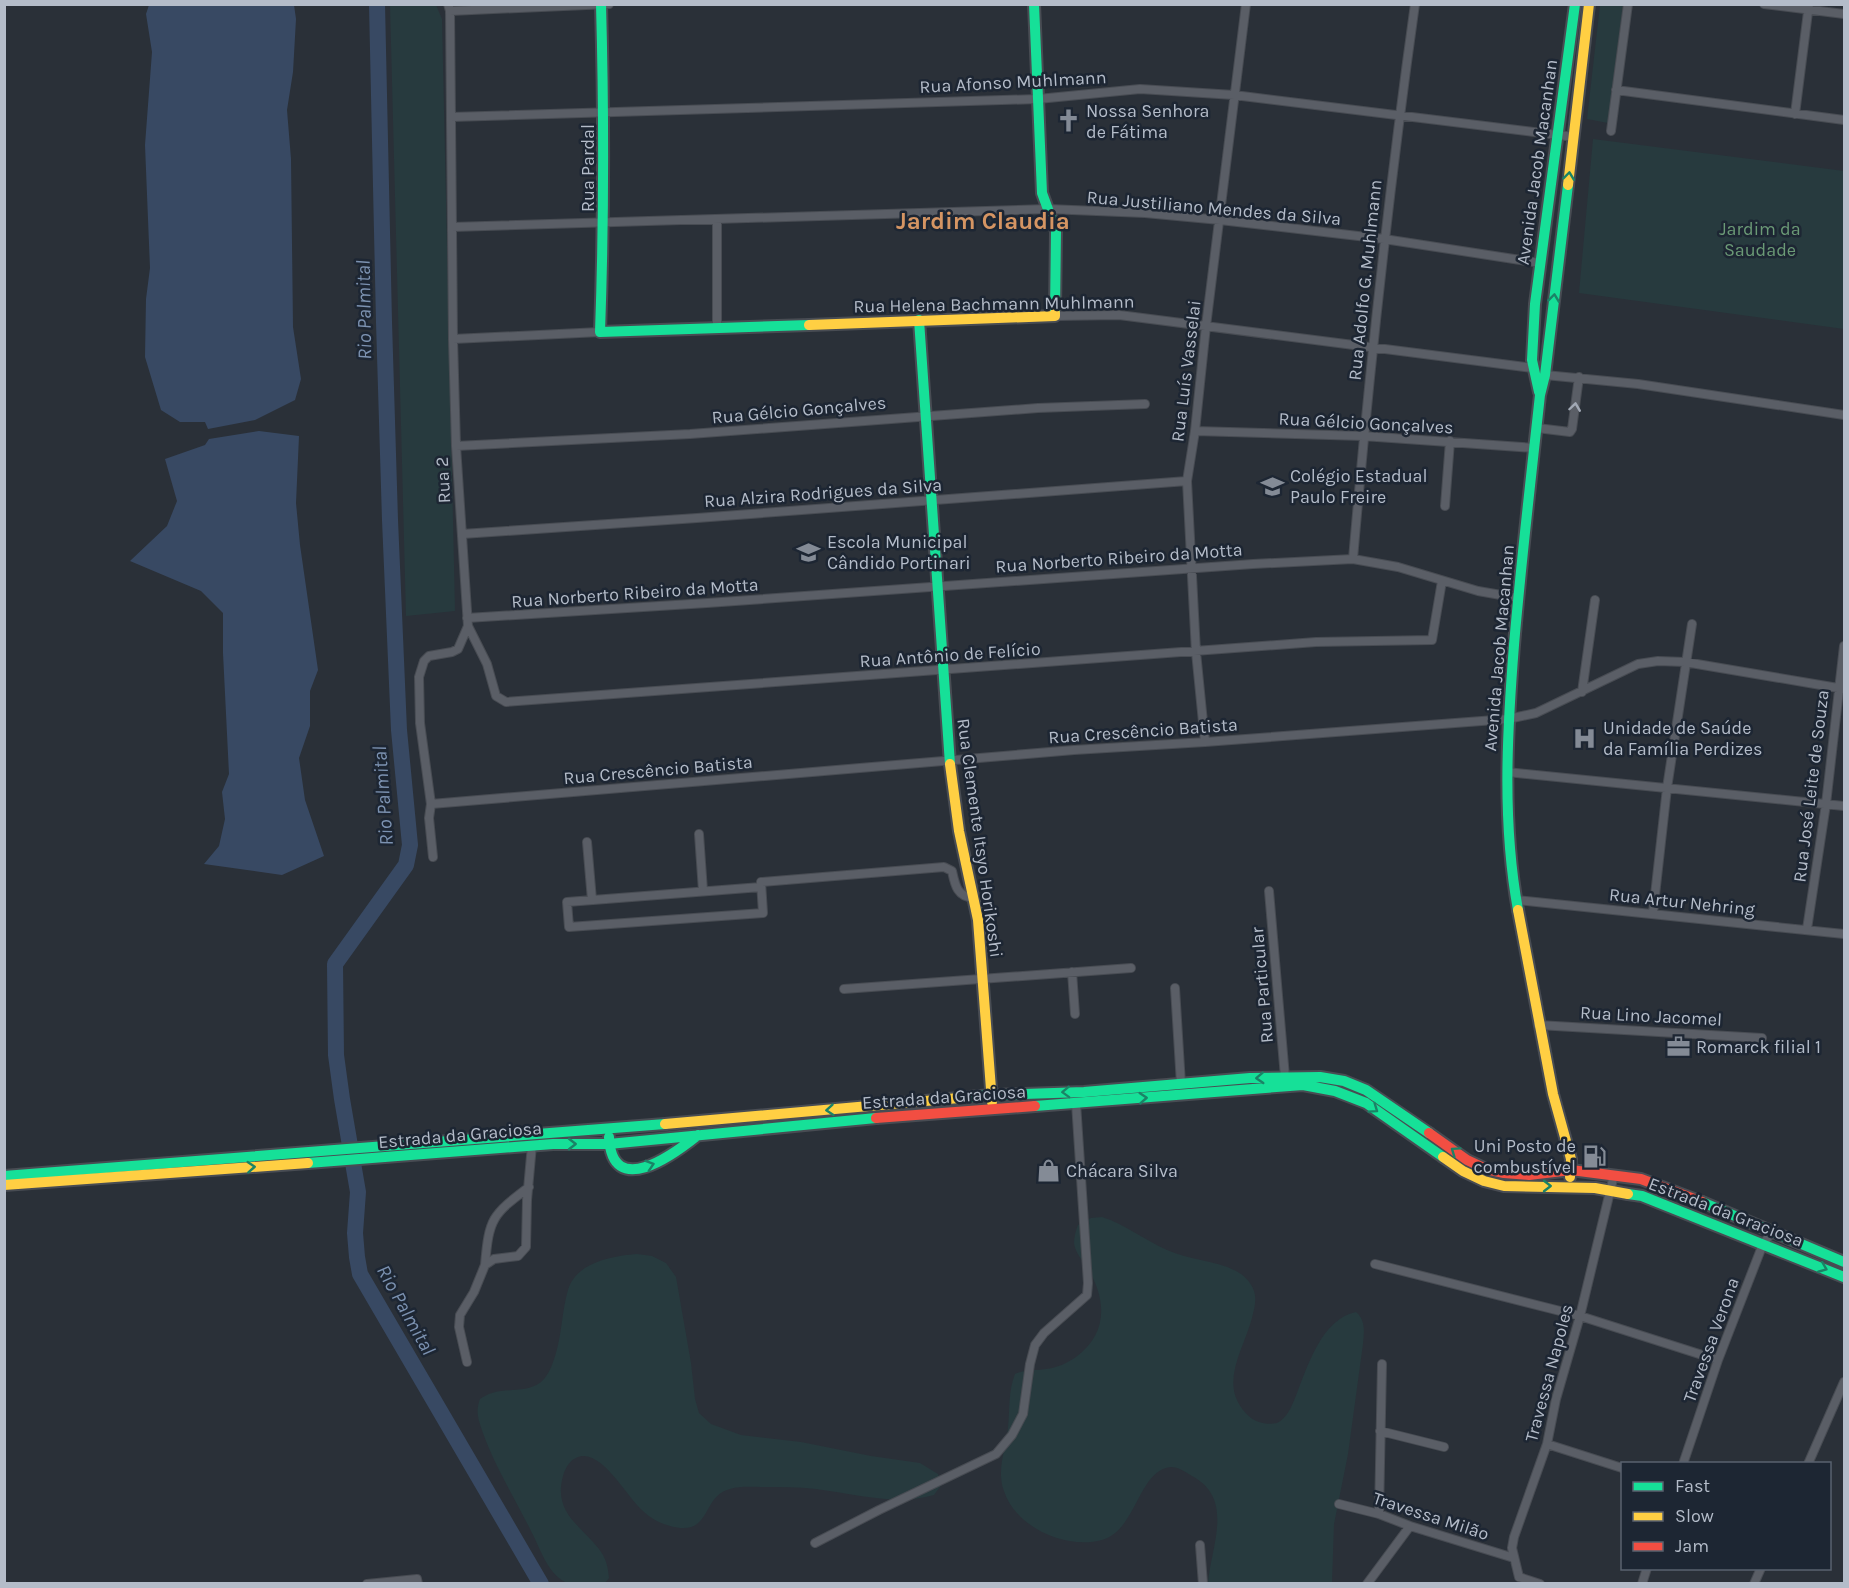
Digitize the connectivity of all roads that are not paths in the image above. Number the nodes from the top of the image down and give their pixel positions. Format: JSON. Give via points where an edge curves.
{"nodes":[{"id":1,"x":609,"y":4,"type":"edge"},
{"id":2,"x":1034,"y":4,"type":"edge"},
{"id":3,"x":1246,"y":4,"type":"edge"},
{"id":4,"x":1415,"y":4,"type":"edge"},
{"id":5,"x":1575,"y":4,"type":"edge"},
{"id":6,"x":1589,"y":4,"type":"edge"},
{"id":7,"x":1628,"y":4,"type":"edge"},
{"id":8,"x":1764,"y":4,"type":"edge"},
{"id":9,"x":601,"y":5,"type":"edge"},
{"id":10,"x":494,"y":6,"type":"edge"},
{"id":11,"x":1808,"y":7,"type":"edge"},
{"id":12,"x":449,"y":8,"type":"edge"},
{"id":13,"x":1845,"y":14,"type":"edge"},
{"id":14,"x":1616,"y":90,"type":"junction"},
{"id":15,"x":1234,"y":95,"type":"junction"},
{"id":16,"x":1038,"y":99,"type":"junction"},
{"id":17,"x":604,"y":113,"type":"junction"},
{"id":18,"x":1795,"y":114,"type":"junction"},
{"id":19,"x":1399,"y":115,"type":"junction"},
{"id":20,"x":451,"y":117,"type":"junction"},
{"id":21,"x":1845,"y":120,"type":"edge"},
{"id":22,"x":1611,"y":131,"type":"dead end"},
{"id":23,"x":1557,"y":135,"type":"junction"},
{"id":24,"x":1574,"y":137,"type":"junction"},
{"id":25,"x":1048,"y":209,"type":"junction"},
{"id":26,"x":717,"y":220,"type":"junction"},
{"id":27,"x":1220,"y":220,"type":"junction"},
{"id":28,"x":604,"y":224,"type":"junction"},
{"id":29,"x":453,"y":228,"type":"junction"},
{"id":30,"x":1384,"y":239,"type":"junction"},
{"id":31,"x":1540,"y":263,"type":"junction"},
{"id":32,"x":1055,"y":316,"type":"junction"},
{"id":33,"x":919,"y":320,"type":"junction"},
{"id":34,"x":1206,"y":326,"type":"junction"},
{"id":35,"x":717,"y":328,"type":"junction"},
{"id":36,"x":600,"y":332,"type":"junction"},
{"id":37,"x":453,"y":339,"type":"junction"},
{"id":38,"x":1372,"y":348,"type":"junction"},
{"id":39,"x":1547,"y":356,"type":"junction"},
{"id":40,"x":1533,"y":368,"type":"junction"},
{"id":41,"x":1545,"y":375,"type":"junction"},
{"id":42,"x":1579,"y":377,"type":"junction"},
{"id":43,"x":1540,"y":395,"type":"junction"},
{"id":44,"x":1144,"y":404,"type":"dead end"},
{"id":45,"x":927,"y":415,"type":"junction"},
{"id":46,"x":1845,"y":415,"type":"edge"},
{"id":47,"x":1537,"y":428,"type":"junction"},
{"id":48,"x":1195,"y":431,"type":"junction"},
{"id":49,"x":1364,"y":436,"type":"junction"},
{"id":50,"x":1450,"y":441,"type":"junction"},
{"id":51,"x":456,"y":446,"type":"junction"},
{"id":52,"x":1535,"y":448,"type":"junction"},
{"id":53,"x":1187,"y":481,"type":"junction"},
{"id":54,"x":932,"y":500,"type":"junction"},
{"id":55,"x":1445,"y":506,"type":"dead end"},
{"id":56,"x":462,"y":534,"type":"junction"},
{"id":57,"x":1353,"y":559,"type":"junction"},
{"id":58,"x":1191,"y":569,"type":"junction"},
{"id":59,"x":1442,"y":581,"type":"junction"},
{"id":60,"x":939,"y":586,"type":"junction"},
{"id":61,"x":1518,"y":598,"type":"junction"},
{"id":62,"x":1595,"y":600,"type":"dead end"},
{"id":63,"x":467,"y":622,"type":"junction"},
{"id":64,"x":1692,"y":624,"type":"dead end"},
{"id":65,"x":1844,"y":646,"type":"edge"},
{"id":66,"x":1196,"y":652,"type":"junction"},
{"id":67,"x":1685,"y":662,"type":"junction"},
{"id":68,"x":944,"y":670,"type":"junction"},
{"id":69,"x":1842,"y":689,"type":"edge"},
{"id":70,"x":1582,"y":692,"type":"junction"},
{"id":71,"x":1508,"y":719,"type":"junction"},
{"id":72,"x":1205,"y":742,"type":"junction"},
{"id":73,"x":950,"y":761,"type":"junction"},
{"id":74,"x":1507,"y":772,"type":"junction"},
{"id":75,"x":1667,"y":788,"type":"junction"},
{"id":76,"x":431,"y":804,"type":"junction"},
{"id":77,"x":1826,"y":804,"type":"junction"},
{"id":78,"x":1845,"y":806,"type":"edge"},
{"id":79,"x":699,"y":834,"type":"dead end"},
{"id":80,"x":587,"y":842,"type":"dead end"},
{"id":81,"x":433,"y":857,"type":"dead end"},
{"id":82,"x":761,"y":886,"type":"junction"},
{"id":83,"x":703,"y":891,"type":"junction"},
{"id":84,"x":1269,"y":891,"type":"dead end"},
{"id":85,"x":974,"y":898,"type":"junction"},
{"id":86,"x":592,"y":900,"type":"junction"},
{"id":87,"x":1516,"y":900,"type":"junction"},
{"id":88,"x":1653,"y":914,"type":"junction"},
{"id":89,"x":1807,"y":929,"type":"junction"},
{"id":90,"x":1845,"y":934,"type":"edge"},
{"id":91,"x":1131,"y":968,"type":"dead end"},
{"id":92,"x":1072,"y":972,"type":"junction"},
{"id":93,"x":982,"y":978,"type":"junction"},
{"id":94,"x":1175,"y":988,"type":"dead end"},
{"id":95,"x":844,"y":989,"type":"dead end"},
{"id":96,"x":1075,"y":1014,"type":"dead end"},
{"id":97,"x":1538,"y":1025,"type":"junction"},
{"id":98,"x":1762,"y":1038,"type":"dead end"},
{"id":99,"x":1285,"y":1077,"type":"junction"},
{"id":100,"x":1181,"y":1084,"type":"junction"},
{"id":101,"x":991,"y":1095,"type":"junction"},
{"id":102,"x":1076,"y":1103,"type":"junction"},
{"id":103,"x":993,"y":1110,"type":"junction"},
{"id":104,"x":609,"y":1128,"type":"junction"},
{"id":105,"x":699,"y":1135,"type":"junction"},
{"id":106,"x":609,"y":1144,"type":"junction"},
{"id":107,"x":532,"y":1145,"type":"junction"},
{"id":108,"x":367,"y":1153,"type":"junction"},
{"id":109,"x":330,"y":1156,"type":"junction"},
{"id":110,"x":1571,"y":1170,"type":"junction"},
{"id":111,"x":1614,"y":1175,"type":"junction"},
{"id":112,"x":4,"y":1176,"type":"edge"},
{"id":113,"x":4,"y":1185,"type":"edge"},
{"id":114,"x":529,"y":1186,"type":"junction"},
{"id":115,"x":1569,"y":1186,"type":"junction"},
{"id":116,"x":1611,"y":1190,"type":"junction"},
{"id":117,"x":1773,"y":1231,"type":"junction"},
{"id":118,"x":1763,"y":1244,"type":"junction"},
{"id":119,"x":1845,"y":1262,"type":"edge"},
{"id":120,"x":1375,"y":1264,"type":"dead end"},
{"id":121,"x":485,"y":1265,"type":"junction"},
{"id":122,"x":1845,"y":1277,"type":"edge"},
{"id":123,"x":1580,"y":1316,"type":"junction"},
{"id":124,"x":1718,"y":1360,"type":"junction"},
{"id":125,"x":467,"y":1362,"type":"dead end"},
{"id":126,"x":1382,"y":1364,"type":"dead end"},
{"id":127,"x":1845,"y":1382,"type":"edge"},
{"id":128,"x":1380,"y":1431,"type":"junction"},
{"id":129,"x":1546,"y":1444,"type":"junction"},
{"id":130,"x":1444,"y":1447,"type":"dead end"},
{"id":131,"x":1684,"y":1462,"type":"edge"},
{"id":132,"x":1809,"y":1462,"type":"edge"},
{"id":133,"x":1621,"y":1467,"type":"edge"},
{"id":134,"x":1340,"y":1504,"type":"dead end"},
{"id":135,"x":1379,"y":1514,"type":"junction"},
{"id":136,"x":1410,"y":1526,"type":"junction"},
{"id":137,"x":815,"y":1544,"type":"dead end"},
{"id":138,"x":1200,"y":1545,"type":"dead end"},
{"id":139,"x":1514,"y":1558,"type":"junction"},
{"id":140,"x":1761,"y":1570,"type":"edge"},
{"id":141,"x":1516,"y":1580,"type":"edge"},
{"id":142,"x":418,"y":1581,"type":"edge"},
{"id":143,"x":368,"y":1584,"type":"edge"},
{"id":144,"x":1203,"y":1584,"type":"edge"},
{"id":145,"x":1367,"y":1584,"type":"edge"},
{"id":146,"x":1540,"y":1584,"type":"edge"},
{"id":147,"x":1754,"y":1584,"type":"edge"}],
"edges":[{"from":1,"to":9,"type":"street"},
{"from":2,"to":16,"type":"main road"},
{"from":3,"to":15,"type":"street","name":"Rua Luís Vasselai"},
{"from":4,"to":19,"type":"street","name":"Rua Adolfo G. Muhlmann"},
{"from":5,"to":23,"type":"main road","name":"Avenida Jacob Macanhan"},
{"from":6,"to":24,"type":"main road","name":"Avenida Jacob Macanhan"},
{"from":7,"to":14,"type":"street"},
{"from":8,"to":11,"type":"street"},
{"from":9,"to":10,"type":"street"},
{"from":9,"to":17,"type":"main road","name":"Rua Pardal"},
{"from":10,"to":12,"type":"street"},
{"from":11,"to":13,"type":"street"},
{"from":11,"to":18,"type":"street"},
{"from":12,"to":20,"type":"street","name":"Rua 2"},
{"from":14,"to":18,"type":"street"},
{"from":14,"to":22,"type":"street"},
{"from":15,"to":16,"type":"street","name":"Rua Afonso Muhlmann","via":[[1140,89]]},
{"from":15,"to":19,"type":"street","name":"Rua Afonso Muhlmann"},
{"from":15,"to":27,"type":"street","name":"Rua Luís Vasselai"},
{"from":16,"to":17,"type":"street","name":"Rua Afonso Muhlmann"},
{"from":16,"to":25,"type":"main road","via":[[1042,194]]},
{"from":17,"to":20,"type":"street","name":"Rua Afonso Muhlmann"},
{"from":17,"to":28,"type":"main road","name":"Rua Pardal"},
{"from":18,"to":21,"type":"street"},
{"from":19,"to":23,"type":"street","name":"Rua Afonso Muhlmann"},
{"from":19,"to":30,"type":"street","name":"Rua Adolfo G. Muhlmann"},
{"from":20,"to":29,"type":"street","name":"Rua 2"},
{"from":23,"to":24,"type":"street","name":"Rua Afonso Muhlmann"},
{"from":23,"to":31,"type":"main road","name":"Avenida Jacob Macanhan"},
{"from":39,"to":24,"type":"main road","name":"Avenida Jacob Macanhan","one_way":true},
{"from":25,"to":26,"type":"street","name":"Rua Justiliano Mendes da Silva"},
{"from":25,"to":27,"type":"street","name":"Rua Justiliano Mendes da Silva"},
{"from":25,"to":32,"type":"main road","via":[[1056,231]]},
{"from":26,"to":28,"type":"street","name":"Rua Justiliano Mendes da Silva"},
{"from":26,"to":35,"type":"street"},
{"from":27,"to":30,"type":"street","name":"Rua Justiliano Mendes da Silva"},
{"from":27,"to":34,"type":"street","name":"Rua Luís Vasselai"},
{"from":28,"to":29,"type":"street","name":"Rua Justiliano Mendes da Silva"},
{"from":28,"to":36,"type":"main road","name":"Rua Pardal"},
{"from":29,"to":37,"type":"street","name":"Rua 2"},
{"from":30,"to":31,"type":"street","name":"Rua Justiliano Mendes da Silva"},
{"from":30,"to":38,"type":"street","name":"Rua Adolfo G. Muhlmann"},
{"from":31,"to":40,"type":"main road","name":"Avenida Jacob Macanhan"},
{"from":32,"to":33,"type":"main road","name":"Rua Helena Bachmann Muhlmann"},
{"from":32,"to":34,"type":"street","name":"Rua Helena Bachmann Muhlmann","via":[[1119,315]]},
{"from":33,"to":35,"type":"main road","name":"Rua Helena Bachmann Muhlmann"},
{"from":33,"to":45,"type":"main road","name":"Rua Clemente Itsyo Horikoshi"},
{"from":34,"to":38,"type":"street","name":"Rua Helena Bachmann Muhlmann"},
{"from":34,"to":48,"type":"street","name":"Rua Luís Vasselai"},
{"from":35,"to":36,"type":"main road","name":"Rua Helena Bachmann Muhlmann"},
{"from":36,"to":37,"type":"street","name":"Rua Helena Bachmann Muhlmann"},
{"from":37,"to":51,"type":"street","name":"Rua 2"},
{"from":38,"to":40,"type":"street","name":"Rua Helena Bachmann Muhlmann"},
{"from":38,"to":49,"type":"street","name":"Rua Adolfo G. Muhlmann"},
{"from":39,"to":40,"type":"main road"},
{"from":39,"to":41,"type":"main road","name":"Avenida Jacob Macanhan"},
{"from":40,"to":43,"type":"main road","name":"Avenida Jacob Macanhan"},
{"from":41,"to":42,"type":"street"},
{"from":41,"to":43,"type":"main road","name":"Avenida Jacob Macanhan"},
{"from":42,"to":46,"type":"street"},
{"from":47,"to":42,"type":"street","one_way":true,"via":[[1570,432]]},
{"from":43,"to":47,"type":"main road","name":"Avenida Jacob Macanhan"},
{"from":44,"to":45,"type":"street","name":"Rua Gélcio Gonçalves"},
{"from":45,"to":51,"type":"street","name":"Rua Gélcio Gonçalves","via":[[690,434]]},
{"from":45,"to":54,"type":"main road","name":"Rua Clemente Itsyo Horikoshi"},
{"from":47,"to":52,"type":"main road","name":"Avenida Jacob Macanhan"},
{"from":48,"to":49,"type":"street","name":"Rua Gélcio Gonçalves"},
{"from":48,"to":53,"type":"street","name":"Rua Luís Vasselai"},
{"from":49,"to":50,"type":"street","name":"Rua Gélcio Gonçalves"},
{"from":49,"to":57,"type":"street","name":"Rua Adolfo G. Muhlmann"},
{"from":50,"to":52,"type":"street","name":"Rua Gélcio Gonçalves"},
{"from":50,"to":55,"type":"street"},
{"from":51,"to":56,"type":"street","name":"Rua 2"},
{"from":52,"to":61,"type":"main road","name":"Avenida Jacob Macanhan"},
{"from":53,"to":54,"type":"street","name":"Rua Alzira Rodrigues da Silva"},
{"from":53,"to":58,"type":"street","name":"Rua Luís Vasselai"},
{"from":54,"to":56,"type":"street","name":"Rua Alzira Rodrigues da Silva"},
{"from":54,"to":60,"type":"main road","name":"Rua Clemente Itsyo Horikoshi"},
{"from":56,"to":63,"type":"street","name":"Rua 2"},
{"from":57,"to":58,"type":"street","name":"Rua Norberto Ribeiro da Motta"},
{"from":57,"to":59,"type":"street","name":"Rua Norberto Ribeiro da Motta","via":[[1398,567]]},
{"from":58,"to":60,"type":"street","name":"Rua Norberto Ribeiro da Motta"},
{"from":58,"to":66,"type":"street","name":"Rua Luís Vasselai"},
{"from":59,"to":61,"type":"street","name":"Rua Norberto Ribeiro da Motta"},
{"from":59,"to":66,"type":"street","name":"Rua Antônio de Felício","via":[[1432,640],[1316,642]]},
{"from":60,"to":63,"type":"street","name":"Rua Norberto Ribeiro da Motta"},
{"from":60,"to":68,"type":"main road","name":"Rua Clemente Itsyo Horikoshi"},
{"from":61,"to":71,"type":"main road","name":"Avenida Jacob Macanhan"},
{"from":62,"to":70,"type":"street"},
{"from":63,"to":68,"type":"street","name":"Rua Antônio de Felício","via":[[487,664],[496,696],[506,702]]},
{"from":63,"to":76,"type":"street","via":[[458,649],[429,656],[420,669],[420,723]]},
{"from":64,"to":67,"type":"street"},
{"from":65,"to":69,"type":"street","name":"Rua José Leite de Souza"},
{"from":66,"to":68,"type":"street","name":"Rua Antônio de Felício"},
{"from":66,"to":72,"type":"street","name":"Rua Luís Vasselai"},
{"from":67,"to":69,"type":"street","name":"Rua Crescêncio Batista"},
{"from":67,"to":70,"type":"street","name":"Rua Crescêncio Batista","via":[[1638,664]]},
{"from":67,"to":75,"type":"street"},
{"from":68,"to":73,"type":"main road","name":"Rua Clemente Itsyo Horikoshi"},
{"from":69,"to":77,"type":"street","name":"Rua José Leite de Souza"},
{"from":70,"to":71,"type":"street","name":"Rua Crescêncio Batista","via":[[1536,714]]},
{"from":71,"to":72,"type":"street","name":"Rua Crescêncio Batista"},
{"from":71,"to":74,"type":"main road","name":"Avenida Jacob Macanhan"},
{"from":72,"to":73,"type":"street","name":"Rua Crescêncio Batista"},
{"from":73,"to":76,"type":"street","name":"Rua Crescêncio Batista"},
{"from":73,"to":85,"type":"main road","name":"Rua Clemente Itsyo Horikoshi","via":[[959,831]]},
{"from":74,"to":75,"type":"street"},
{"from":74,"to":87,"type":"main road","name":"Avenida Jacob Macanhan"},
{"from":75,"to":77,"type":"street"},
{"from":75,"to":88,"type":"street"},
{"from":76,"to":81,"type":"street"},
{"from":77,"to":78,"type":"street"},
{"from":77,"to":89,"type":"street","name":"Rua José Leite de Souza"},
{"from":79,"to":83,"type":"street"},
{"from":80,"to":86,"type":"street"},
{"from":82,"to":83,"type":"street"},
{"from":82,"to":85,"type":"street","via":[[761,882],[944,867],[952,871],[961,895]]},
{"from":82,"to":86,"type":"street","via":[[763,912],[569,927],[567,902]]},
{"from":83,"to":86,"type":"street"},
{"from":84,"to":99,"type":"street","name":"Rua Particular"},
{"from":85,"to":93,"type":"main road","name":"Rua Clemente Itsyo Horikoshi"},
{"from":87,"to":88,"type":"street","name":"Rua Artur Nehring"},
{"from":87,"to":97,"type":"main road","name":"Avenida Jacob Macanhan"},
{"from":88,"to":89,"type":"street","name":"Rua Artur Nehring"},
{"from":89,"to":90,"type":"street","name":"Rua Artur Nehring"},
{"from":91,"to":92,"type":"street"},
{"from":92,"to":93,"type":"street"},
{"from":92,"to":96,"type":"street"},
{"from":93,"to":95,"type":"street"},
{"from":93,"to":101,"type":"main road","name":"Rua Clemente Itsyo Horikoshi"},
{"from":94,"to":100,"type":"street"},
{"from":97,"to":98,"type":"street","name":"Rua Lino Jacomel"},
{"from":97,"to":110,"type":"main road","name":"Avenida Jacob Macanhan"},
{"from":99,"to":100,"type":"main road","name":"Estrada da Graciosa","one_way":true},
{"from":110,"to":99,"type":"main road","name":"Estrada da Graciosa","one_way":true,"via":[[1528,1175],[1486,1169],[1366,1090],[1320,1077]]},
{"from":100,"to":101,"type":"main road","name":"Estrada da Graciosa","one_way":true},
{"from":101,"to":103,"type":"main road","name":"Rua Clemente Itsyo Horikoshi"},
{"from":101,"to":104,"type":"main road","name":"Estrada da Graciosa","one_way":true},
{"from":102,"to":103,"type":"main road","name":"Estrada da Graciosa"},
{"from":102,"to":115,"type":"main road","name":"Estrada da Graciosa","one_way":true,"via":[[1303,1085],[1327,1088],[1366,1102],[1463,1171],[1484,1180],[1504,1186]]},
{"from":102,"to":137,"type":"street","via":[[1087,1295],[1035,1345],[1023,1414],[1012,1435],[996,1454]]},
{"from":103,"to":105,"type":"main road","name":"Estrada da Graciosa"},
{"from":104,"to":106,"type":"main road"},
{"from":104,"to":108,"type":"main road","name":"Estrada da Graciosa"},
{"from":105,"to":106,"type":"main road","name":"Estrada da Graciosa"},
{"from":106,"to":105,"type":"main road","one_way":true,"via":[[613,1161],[621,1168],[635,1170],[656,1164]]},
{"from":107,"to":106,"type":"main road","name":"Estrada da Graciosa","one_way":true},
{"from":107,"to":108,"type":"main road","name":"Estrada da Graciosa"},
{"from":107,"to":114,"type":"street"},
{"from":108,"to":109,"type":"main road","name":"Estrada da Graciosa"},
{"from":109,"to":112,"type":"main road","name":"Estrada da Graciosa"},
{"from":113,"to":109,"type":"main road","name":"Estrada da Graciosa","one_way":true},
{"from":110,"to":111,"type":"main road","name":"Estrada da Graciosa"},
{"from":110,"to":115,"type":"main road","name":"Avenida Jacob Macanhan"},
{"from":111,"to":116,"type":"street","name":"Travessa Napoles"},
{"from":111,"to":117,"type":"main road","name":"Estrada da Graciosa","via":[[1650,1182]]},
{"from":114,"to":121,"type":"street","via":[[500,1209],[489,1233]]},
{"from":114,"to":121,"type":"street","via":[[525,1247],[518,1256],[494,1259]]},
{"from":115,"to":116,"type":"main road","name":"Estrada da Graciosa"},
{"from":116,"to":118,"type":"main road","name":"Estrada da Graciosa","via":[[1663,1203]]},
{"from":116,"to":123,"type":"street","name":"Travessa Napoles"},
{"from":117,"to":118,"type":"street","name":"Travessa Verona"},
{"from":117,"to":119,"type":"main road","name":"Estrada da Graciosa"},
{"from":118,"to":122,"type":"main road","name":"Estrada da Graciosa","one_way":true},
{"from":118,"to":124,"type":"street","name":"Travessa Verona"},
{"from":120,"to":123,"type":"street"},
{"from":121,"to":125,"type":"street","via":[[460,1315]]},
{"from":123,"to":124,"type":"street"},
{"from":123,"to":129,"type":"street","name":"Travessa Napoles"},
{"from":124,"to":131,"type":"street","name":"Travessa Verona"},
{"from":126,"to":128,"type":"street"},
{"from":127,"to":132,"type":"street"},
{"from":128,"to":130,"type":"street"},
{"from":128,"to":135,"type":"street"},
{"from":129,"to":133,"type":"street"},
{"from":129,"to":139,"type":"street","name":"Travessa Napoles","via":[[1514,1537]]},
{"from":134,"to":135,"type":"street","name":"Travessa Milão"},
{"from":135,"to":136,"type":"street","name":"Travessa Milão"},
{"from":136,"to":139,"type":"street","name":"Travessa Milão"},
{"from":136,"to":145,"type":"street"},
{"from":138,"to":144,"type":"street"},
{"from":139,"to":141,"type":"street","name":"Travessa Napoles"},
{"from":140,"to":147,"type":"street"},
{"from":141,"to":146,"type":"street"},
{"from":142,"to":143,"type":"street"}]}
